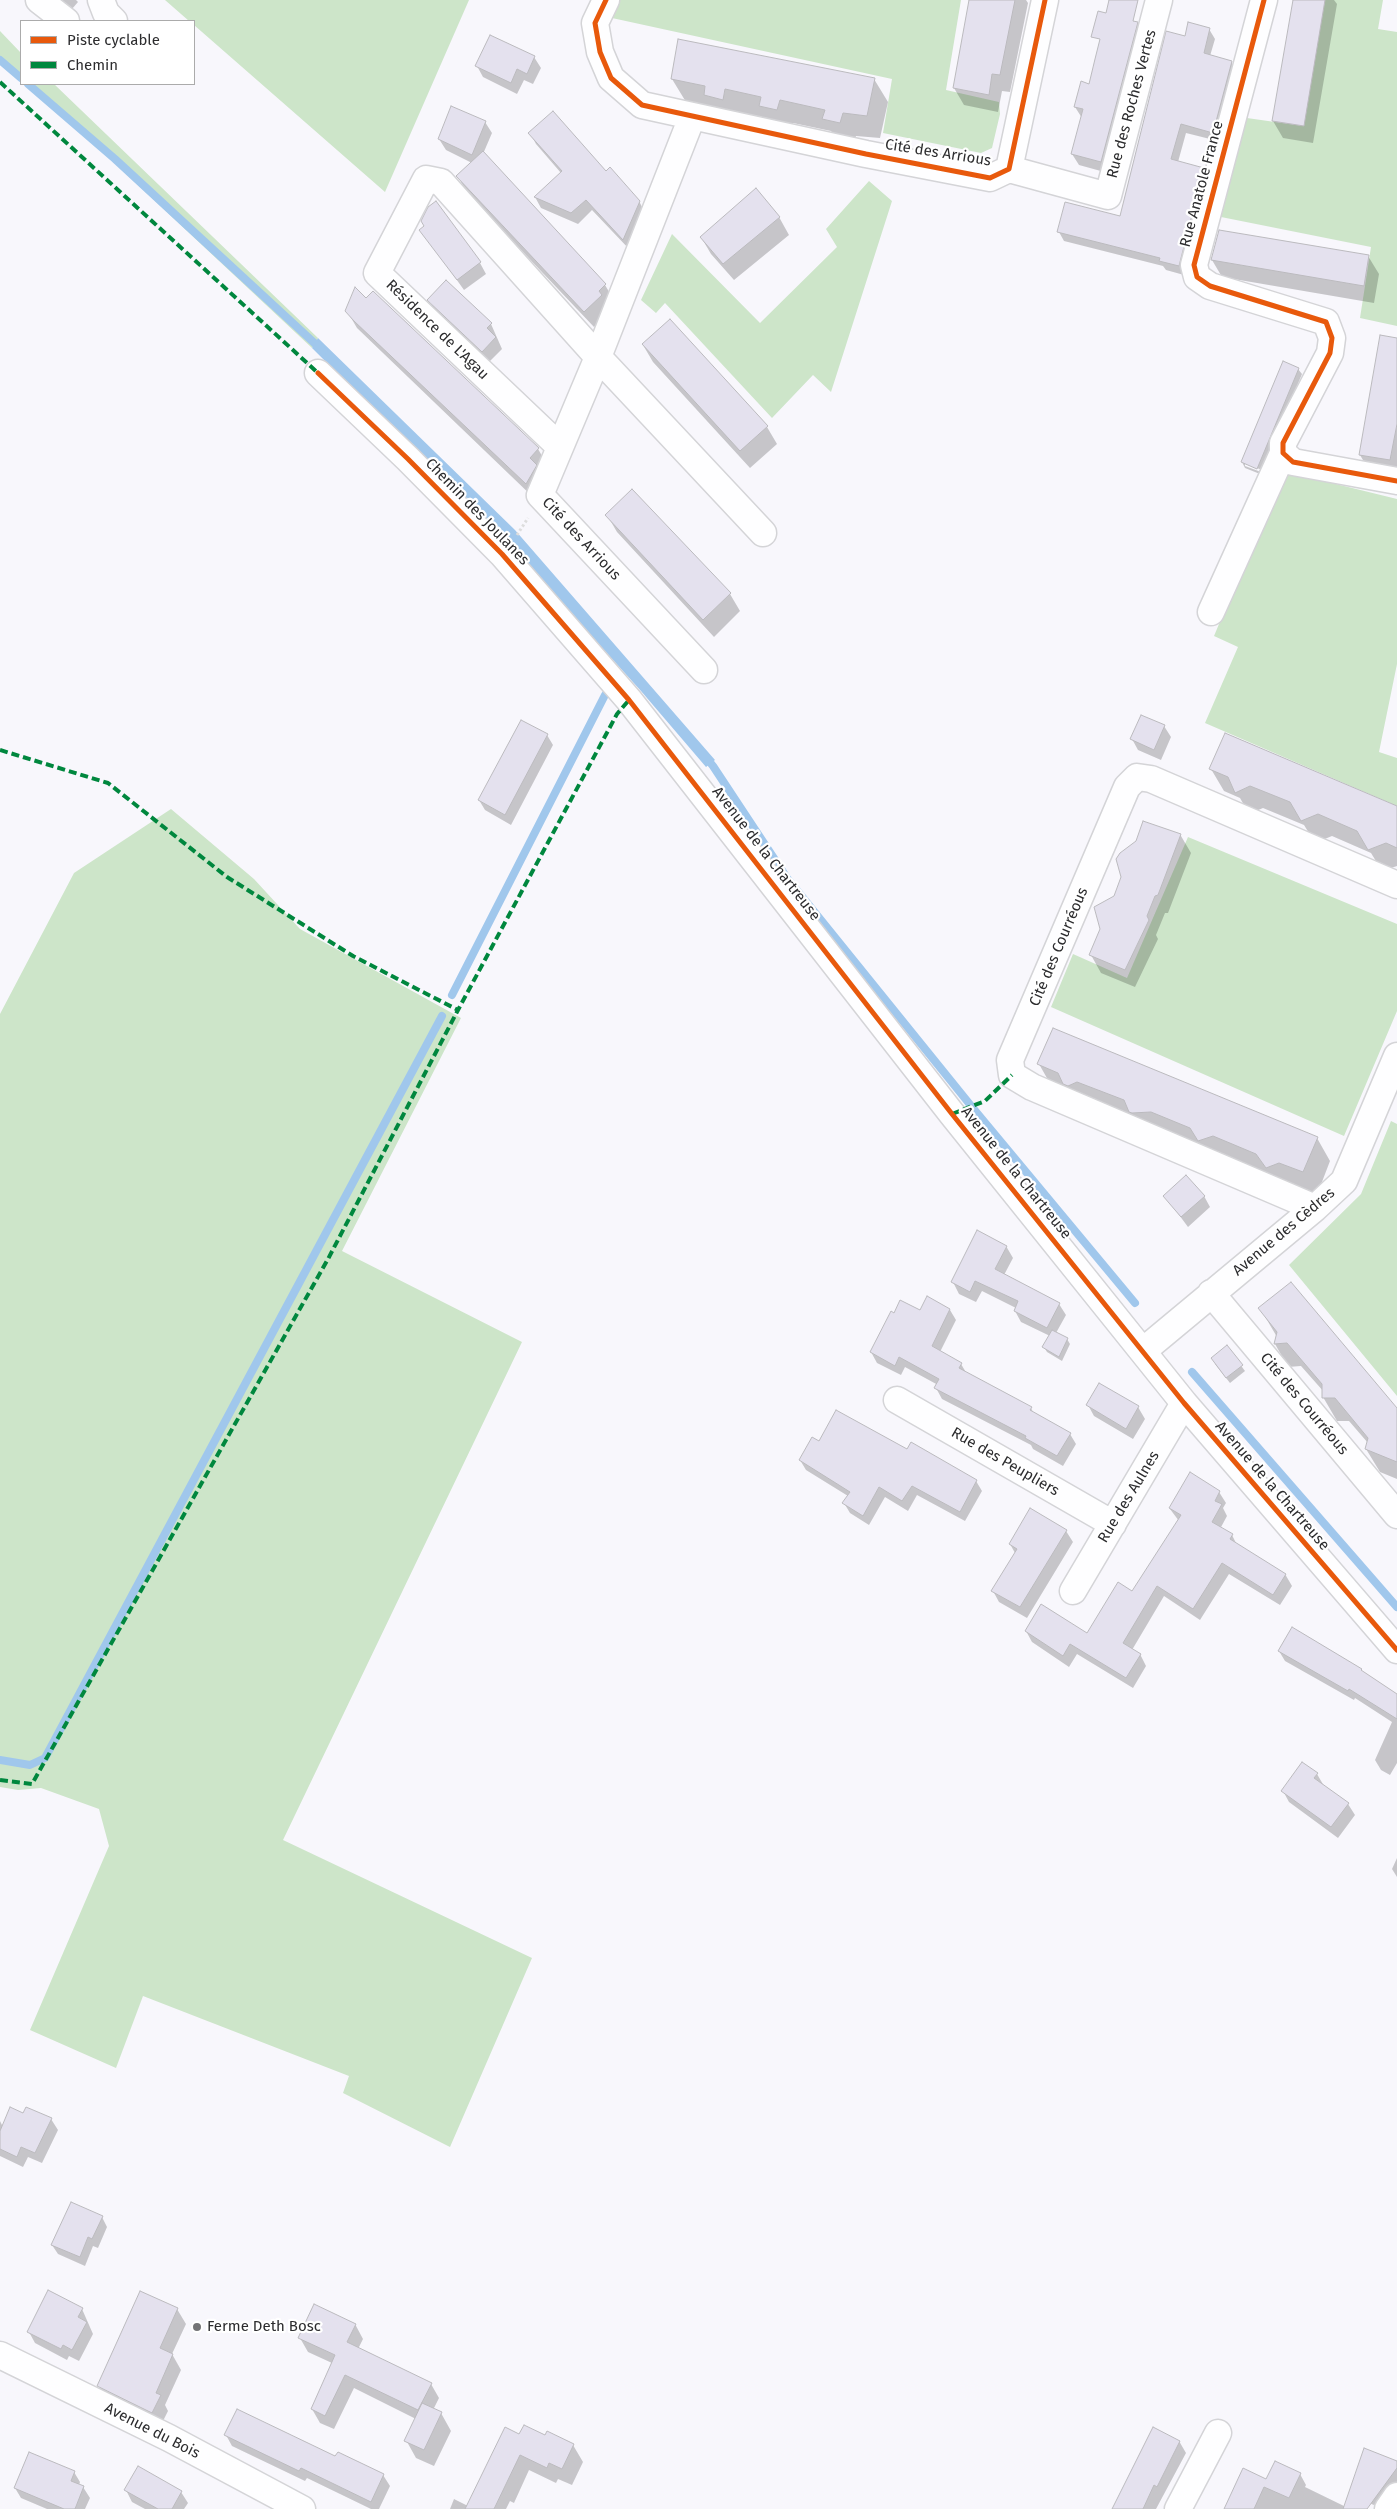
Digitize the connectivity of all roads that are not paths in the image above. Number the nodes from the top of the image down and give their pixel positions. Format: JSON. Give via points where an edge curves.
{"nodes":[{"id":1,"x":38,"y":0,"type":"edge"},
{"id":2,"x":101,"y":0,"type":"edge"},
{"id":3,"x":606,"y":0,"type":"edge"},
{"id":4,"x":1045,"y":0,"type":"edge"},
{"id":5,"x":1159,"y":0,"type":"edge"},
{"id":6,"x":1264,"y":0,"type":"edge"},
{"id":7,"x":65,"y":20,"type":"edge"},
{"id":8,"x":113,"y":20,"type":"edge"},
{"id":9,"x":692,"y":117,"type":"junction"},
{"id":10,"x":1009,"y":169,"type":"junction"},
{"id":11,"x":598,"y":357,"type":"junction"},
{"id":12,"x":318,"y":373,"type":"dead end"},
{"id":13,"x":559,"y":446,"type":"junction"},
{"id":14,"x":1283,"y":453,"type":"junction"},
{"id":15,"x":1397,"y":481,"type":"edge"},
{"id":16,"x":763,"y":533,"type":"dead end"},
{"id":17,"x":1211,"y":612,"type":"dead end"},
{"id":18,"x":704,"y":670,"type":"dead end"},
{"id":19,"x":629,"y":700,"type":"joint"},
{"id":20,"x":1397,"y":885,"type":"edge"},
{"id":21,"x":1397,"y":1056,"type":"edge"},
{"id":22,"x":1388,"y":1100,"type":"edge"},
{"id":23,"x":1315,"y":1208,"type":"junction"},
{"id":24,"x":1211,"y":1293,"type":"junction"},
{"id":25,"x":1143,"y":1351,"type":"junction"},
{"id":26,"x":897,"y":1400,"type":"dead end"},
{"id":27,"x":1184,"y":1403,"type":"junction"},
{"id":28,"x":1397,"y":1515,"type":"edge"},
{"id":29,"x":1113,"y":1524,"type":"junction"},
{"id":30,"x":1073,"y":1591,"type":"dead end"},
{"id":31,"x":1397,"y":1650,"type":"edge"},
{"id":32,"x":0,"y":2355,"type":"edge"},
{"id":33,"x":1218,"y":2433,"type":"dead end"},
{"id":34,"x":1397,"y":2496,"type":"edge"},
{"id":35,"x":302,"y":2509,"type":"edge"},
{"id":36,"x":1178,"y":2509,"type":"edge"},
{"id":37,"x":1388,"y":2509,"type":"edge"}],
"edges":[{"from":1,"to":7,"type":"street"},
{"from":2,"to":8,"type":"street"},
{"from":3,"to":9,"type":"street","via":[[595,23],[600,52],[611,78],[642,105]]},
{"from":4,"to":10,"type":"street","name":"Cité des Arrious"},
{"from":5,"to":10,"type":"street","name":"Rue des Roches Vertes","via":[[1108,196]]},
{"from":6,"to":14,"type":"street","name":"Rue Anatole France","via":[[1194,265],[1197,277],[1210,286],[1326,322],[1332,338],[1330,353],[1283,443]]},
{"from":9,"to":10,"type":"street","name":"Cité des Arrious","via":[[990,178]]},
{"from":9,"to":11,"type":"street","name":"Cité des Arrious"},
{"from":11,"to":13,"type":"street","name":"Cité des Arrious"},
{"from":11,"to":13,"type":"street","name":"Résidence de L'Agau","via":[[441,182],[426,179],[377,273]]},
{"from":11,"to":16,"type":"street"},
{"from":12,"to":19,"type":"street","name":"Chemin des Joulanes","via":[[502,554]]},
{"from":13,"to":18,"type":"street","name":"Cité des Arrious","via":[[540,495]]},
{"from":14,"to":15,"type":"street","via":[[1292,462]]},
{"from":14,"to":17,"type":"street"},
{"from":19,"to":25,"type":"street","name":"Avenue de la Chartreuse","via":[[952,1114]]},
{"from":20,"to":23,"type":"street","name":"Cité des Courréous","via":[[1138,777],[1127,787],[1010,1060],[1012,1075],[1032,1087]]},
{"from":21,"to":22,"type":"street","name":"Avenue des Cèdres"},
{"from":22,"to":23,"type":"street","name":"Avenue des Cèdres","via":[[1344,1181]]},
{"from":23,"to":24,"type":"street","name":"Avenue des Cèdres"},
{"from":24,"to":25,"type":"street","name":"Avenue des Cèdres"},
{"from":24,"to":28,"type":"street","name":"Cité des Courréous"},
{"from":25,"to":27,"type":"street","name":"Avenue de la Chartreuse"},
{"from":26,"to":29,"type":"street","name":"Rue des Peupliers"},
{"from":27,"to":29,"type":"street","name":"Rue des Aulnes"},
{"from":27,"to":31,"type":"street","name":"Avenue de la Chartreuse"},
{"from":29,"to":30,"type":"street","name":"Rue des Aulnes"},
{"from":32,"to":35,"type":"street","name":"Avenue du Bois","via":[[169,2438]]},
{"from":33,"to":36,"type":"street"},
{"from":34,"to":37,"type":"street"}]}
